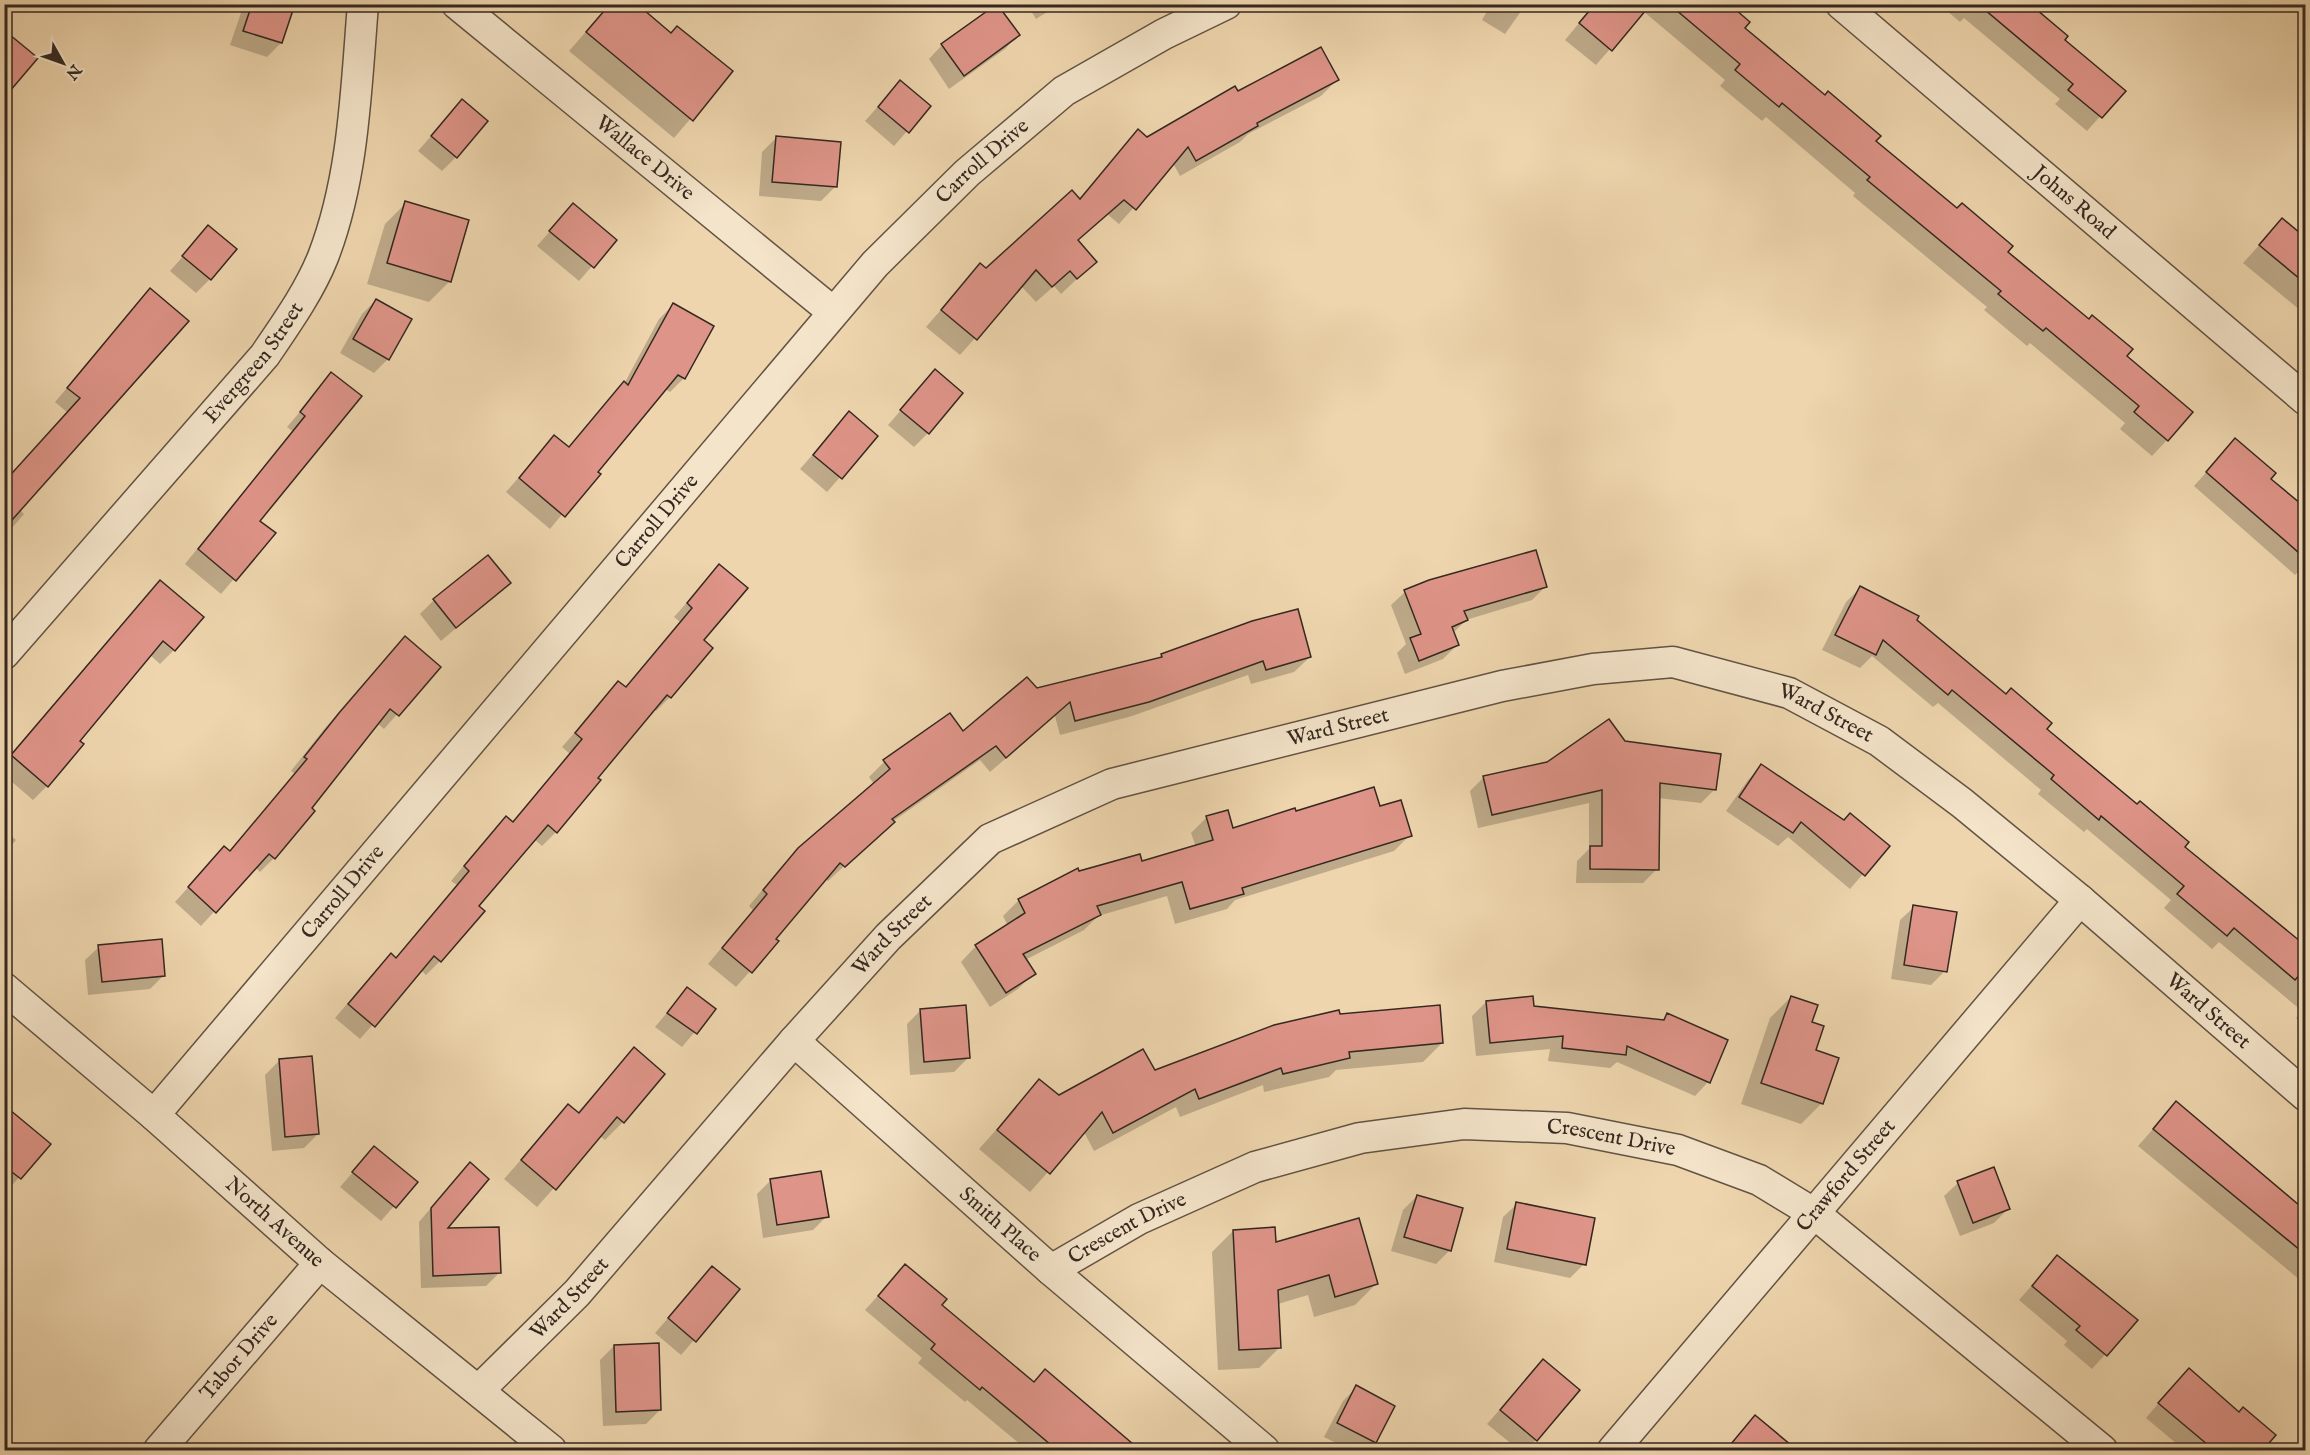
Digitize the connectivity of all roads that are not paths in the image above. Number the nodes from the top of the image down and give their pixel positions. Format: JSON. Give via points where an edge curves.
{"nodes":[{"id":1,"x":363,"y":4,"type":"edge"},
{"id":2,"x":457,"y":4,"type":"edge"},
{"id":3,"x":1226,"y":4,"type":"edge"},
{"id":4,"x":1841,"y":4,"type":"edge"},
{"id":5,"x":833,"y":312,"type":"junction"},
{"id":6,"x":2306,"y":400,"type":"edge"},
{"id":7,"x":4,"y":654,"type":"edge"},
{"id":8,"x":2080,"y":900,"type":"junction"},
{"id":9,"x":4,"y":988,"type":"edge"},
{"id":10,"x":794,"y":1041,"type":"junction"},
{"id":11,"x":2306,"y":1096,"type":"edge"},
{"id":12,"x":154,"y":1115,"type":"junction"},
{"id":13,"x":1815,"y":1214,"type":"junction"},
{"id":14,"x":320,"y":1263,"type":"junction"},
{"id":15,"x":1051,"y":1270,"type":"junction"},
{"id":16,"x":479,"y":1390,"type":"junction"},
{"id":17,"x":159,"y":1450,"type":"edge"},
{"id":18,"x":551,"y":1450,"type":"edge"},
{"id":19,"x":1264,"y":1450,"type":"edge"},
{"id":20,"x":1613,"y":1450,"type":"edge"},
{"id":21,"x":2102,"y":1450,"type":"edge"}],
"edges":[{"from":1,"to":7,"type":"street","name":"Evergreen Street","via":[[343,192],[323,258],[296,308],[265,355]]},
{"from":2,"to":5,"type":"street","name":"Wallace Drive"},
{"from":3,"to":5,"type":"street","name":"Carroll Drive","via":[[1064,91],[967,173],[875,264]]},
{"from":4,"to":6,"type":"street","name":"Johns Road"},
{"from":5,"to":12,"type":"street","name":"Carroll Drive"},
{"from":8,"to":10,"type":"street","name":"Ward Street","via":[[1879,741],[1789,693],[1673,662],[1593,669],[1502,686],[1123,781],[1054,808],[990,839],[896,929]]},
{"from":8,"to":11,"type":"street","name":"Ward Street"},
{"from":8,"to":13,"type":"street","name":"Crawford Street"},
{"from":9,"to":12,"type":"street","name":"North Avenue"},
{"from":10,"to":15,"type":"street","name":"Smith Place"},
{"from":10,"to":16,"type":"street","name":"Ward Street","via":[[577,1293]]},
{"from":12,"to":14,"type":"street","name":"North Avenue"},
{"from":13,"to":15,"type":"street","name":"Crescent Drive","via":[[1759,1180],[1678,1150],[1567,1128],[1464,1124],[1360,1138],[1255,1167],[1139,1219]]},
{"from":13,"to":20,"type":"street","name":"Crawford Street"},
{"from":13,"to":21,"type":"street","name":"Crescent Drive"},
{"from":14,"to":16,"type":"street","name":"North Avenue"},
{"from":14,"to":17,"type":"street","name":"Tabor Drive"},
{"from":15,"to":19,"type":"street","name":"Smith Place"},
{"from":16,"to":18,"type":"street","name":"North Avenue"}]}
